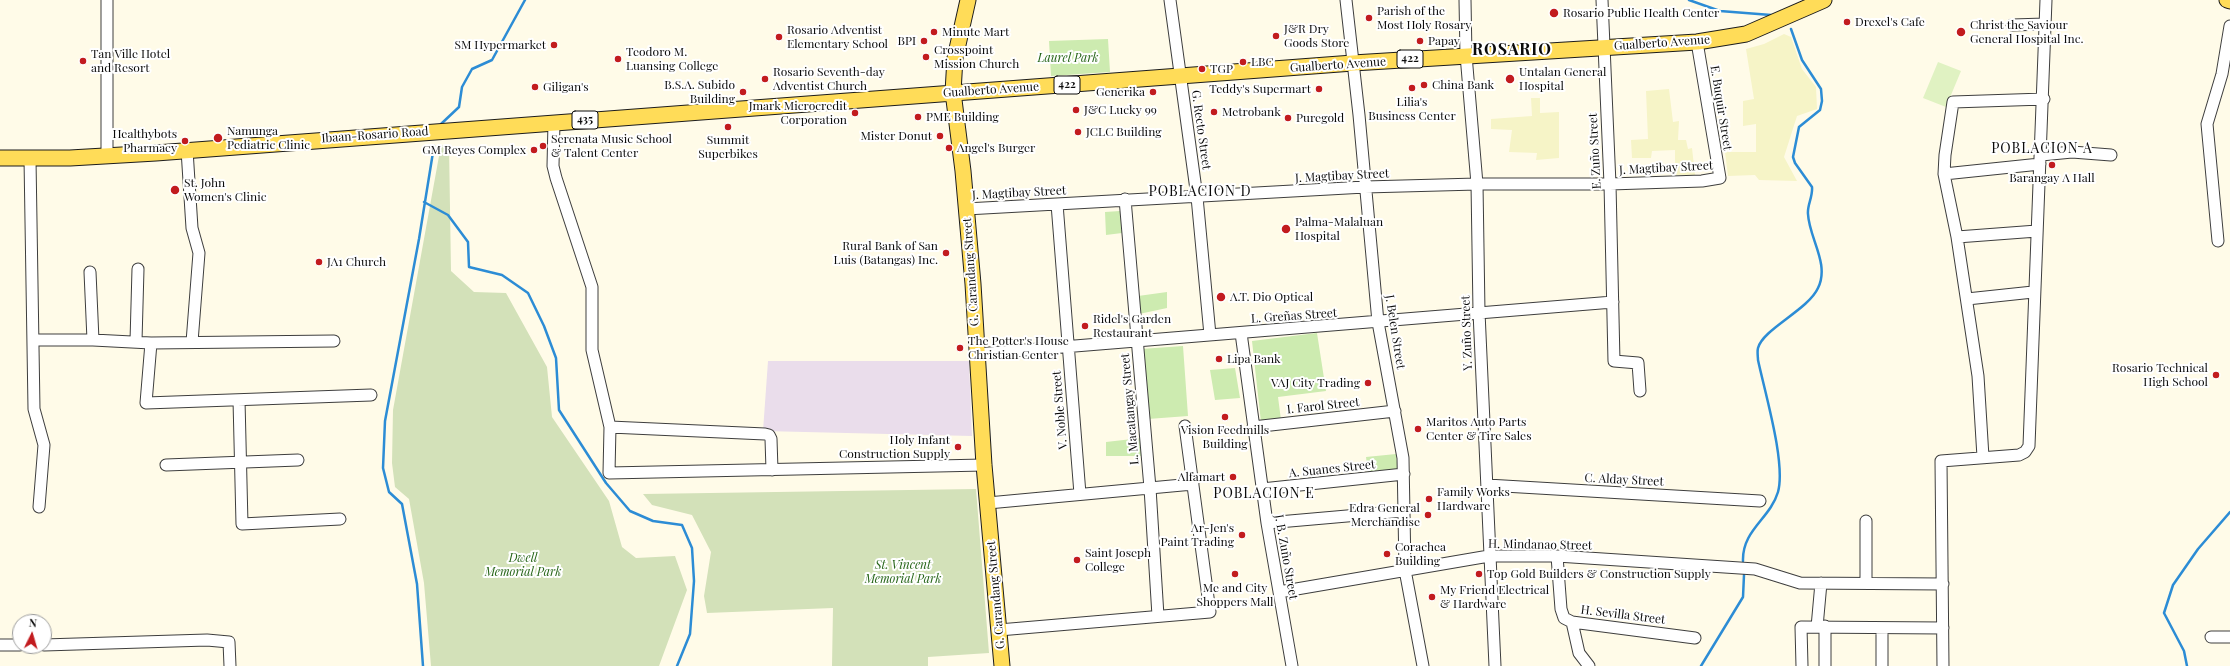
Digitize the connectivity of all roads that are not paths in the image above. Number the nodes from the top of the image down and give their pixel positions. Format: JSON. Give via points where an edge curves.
{"nodes":[{"id":1,"x":107,"y":0,"type":"edge"},
{"id":2,"x":968,"y":0,"type":"edge"},
{"id":3,"x":1170,"y":0,"type":"edge"},
{"id":4,"x":1346,"y":0,"type":"edge"},
{"id":5,"x":1465,"y":0,"type":"edge"},
{"id":6,"x":1602,"y":0,"type":"edge"},
{"id":7,"x":1824,"y":0,"type":"edge"},
{"id":8,"x":2046,"y":0,"type":"edge"},
{"id":9,"x":2227,"y":0,"type":"edge"},
{"id":10,"x":2230,"y":1,"type":"edge"},
{"id":11,"x":1808,"y":3,"type":"edge"},
{"id":12,"x":2045,"y":24,"type":"junction"},
{"id":13,"x":2012,"y":25,"type":"dead end"},
{"id":14,"x":2230,"y":26,"type":"edge"},
{"id":15,"x":1697,"y":42,"type":"junction"},
{"id":16,"x":1605,"y":47,"type":"junction"},
{"id":17,"x":1466,"y":55,"type":"junction"},
{"id":18,"x":1353,"y":63,"type":"junction"},
{"id":19,"x":1180,"y":77,"type":"junction"},
{"id":20,"x":953,"y":92,"type":"junction"},
{"id":21,"x":2044,"y":99,"type":"junction"},
{"id":22,"x":750,"y":108,"type":"joint"},
{"id":23,"x":554,"y":122,"type":"junction"},
{"id":24,"x":187,"y":150,"type":"junction"},
{"id":25,"x":2112,"y":154,"type":"dead end"},
{"id":26,"x":107,"y":156,"type":"junction"},
{"id":27,"x":0,"y":158,"type":"edge"},
{"id":28,"x":30,"y":159,"type":"junction"},
{"id":29,"x":2040,"y":160,"type":"junction"},
{"id":30,"x":1944,"y":174,"type":"junction"},
{"id":31,"x":1720,"y":178,"type":"joint"},
{"id":32,"x":1477,"y":184,"type":"junction"},
{"id":33,"x":1610,"y":184,"type":"junction"},
{"id":34,"x":1365,"y":187,"type":"junction"},
{"id":35,"x":1198,"y":197,"type":"junction"},
{"id":36,"x":1125,"y":199,"type":"junction"},
{"id":37,"x":1057,"y":204,"type":"junction"},
{"id":38,"x":966,"y":209,"type":"junction"},
{"id":39,"x":2037,"y":231,"type":"junction"},
{"id":40,"x":1957,"y":237,"type":"junction"},
{"id":41,"x":2218,"y":241,"type":"dead end"},
{"id":42,"x":138,"y":269,"type":"dead end"},
{"id":43,"x":90,"y":272,"type":"dead end"},
{"id":44,"x":2033,"y":292,"type":"junction"},
{"id":45,"x":1967,"y":299,"type":"junction"},
{"id":46,"x":1613,"y":302,"type":"junction"},
{"id":47,"x":1479,"y":312,"type":"junction"},
{"id":48,"x":1378,"y":322,"type":"junction"},
{"id":49,"x":1241,"y":333,"type":"junction"},
{"id":50,"x":1210,"y":336,"type":"junction"},
{"id":51,"x":34,"y":340,"type":"junction"},
{"id":52,"x":93,"y":340,"type":"junction"},
{"id":53,"x":136,"y":342,"type":"junction"},
{"id":54,"x":192,"y":342,"type":"junction"},
{"id":55,"x":334,"y":342,"type":"dead end"},
{"id":56,"x":1137,"y":342,"type":"junction"},
{"id":57,"x":151,"y":343,"type":"junction"},
{"id":58,"x":1068,"y":348,"type":"junction"},
{"id":59,"x":977,"y":354,"type":"junction"},
{"id":60,"x":1640,"y":391,"type":"dead end"},
{"id":61,"x":371,"y":395,"type":"dead end"},
{"id":62,"x":239,"y":400,"type":"junction"},
{"id":63,"x":1395,"y":411,"type":"junction"},
{"id":64,"x":1185,"y":426,"type":"dead end"},
{"id":65,"x":610,"y":427,"type":"junction"},
{"id":66,"x":1253,"y":427,"type":"junction"},
{"id":67,"x":1983,"y":457,"type":"junction"},
{"id":68,"x":298,"y":460,"type":"dead end"},
{"id":69,"x":240,"y":461,"type":"junction"},
{"id":70,"x":166,"y":464,"type":"dead end"},
{"id":71,"x":984,"y":466,"type":"junction"},
{"id":72,"x":772,"y":470,"type":"junction"},
{"id":73,"x":1404,"y":474,"type":"junction"},
{"id":74,"x":1193,"y":484,"type":"junction"},
{"id":75,"x":1487,"y":485,"type":"junction"},
{"id":76,"x":1150,"y":488,"type":"junction"},
{"id":77,"x":1262,"y":489,"type":"junction"},
{"id":78,"x":1080,"y":494,"type":"junction"},
{"id":79,"x":1760,"y":501,"type":"dead end"},
{"id":80,"x":988,"y":503,"type":"junction"},
{"id":81,"x":39,"y":506,"type":"dead end"},
{"id":82,"x":1404,"y":511,"type":"junction"},
{"id":83,"x":340,"y":519,"type":"dead end"},
{"id":84,"x":1866,"y":521,"type":"dead end"},
{"id":85,"x":1267,"y":523,"type":"junction"},
{"id":86,"x":1489,"y":556,"type":"junction"},
{"id":87,"x":1557,"y":556,"type":"junction"},
{"id":88,"x":1405,"y":570,"type":"junction"},
{"id":89,"x":1821,"y":583,"type":"junction"},
{"id":90,"x":1866,"y":583,"type":"junction"},
{"id":91,"x":1943,"y":584,"type":"junction"},
{"id":92,"x":1279,"y":592,"type":"junction"},
{"id":93,"x":1158,"y":616,"type":"junction"},
{"id":94,"x":1572,"y":622,"type":"junction"},
{"id":95,"x":1821,"y":627,"type":"junction"},
{"id":96,"x":1882,"y":628,"type":"junction"},
{"id":97,"x":1943,"y":628,"type":"junction"},
{"id":98,"x":999,"y":630,"type":"junction"},
{"id":99,"x":2211,"y":637,"type":"dead end"},
{"id":100,"x":2230,"y":637,"type":"edge"},
{"id":101,"x":1695,"y":638,"type":"dead end"},
{"id":102,"x":0,"y":645,"type":"edge"},
{"id":103,"x":12,"y":645,"type":"edge"},
{"id":104,"x":52,"y":645,"type":"edge"},
{"id":105,"x":230,"y":666,"type":"edge"},
{"id":106,"x":1002,"y":666,"type":"edge"},
{"id":107,"x":1292,"y":666,"type":"edge"},
{"id":108,"x":1423,"y":666,"type":"edge"},
{"id":109,"x":1495,"y":666,"type":"edge"},
{"id":110,"x":1589,"y":666,"type":"edge"},
{"id":111,"x":1802,"y":666,"type":"edge"},
{"id":112,"x":1825,"y":666,"type":"edge"},
{"id":113,"x":1882,"y":666,"type":"edge"},
{"id":114,"x":1943,"y":666,"type":"edge"}],
"edges":[{"from":1,"to":26,"type":"street"},
{"from":2,"to":20,"type":"main road","name":"G. Carandang Street","via":[[955,58]]},
{"from":3,"to":19,"type":"street","name":"G. Recto Street"},
{"from":4,"to":18,"type":"street","name":"J. Belen Street"},
{"from":5,"to":17,"type":"street","name":"Y. Zuño Street"},
{"from":6,"to":16,"type":"street","name":"E. Zuño Street"},
{"from":7,"to":11,"type":"main road","name":"Gualberto Avenue","number":"422"},
{"from":8,"to":12,"type":"street"},
{"from":9,"to":10,"type":"main road"},
{"from":11,"to":15,"type":"main road","name":"Gualberto Avenue","number":"422","via":[[1746,34]]},
{"from":12,"to":13,"type":"street"},
{"from":12,"to":21,"type":"street"},
{"from":14,"to":41,"type":"street","via":[[2222,74],[2207,124]]},
{"from":15,"to":16,"type":"main road","name":"Gualberto Avenue","number":"422"},
{"from":15,"to":31,"type":"street","name":"E. Buquir Street"},
{"from":16,"to":17,"type":"main road","name":"Gualberto Avenue","number":"422"},
{"from":16,"to":33,"type":"street","name":"E. Zuño Street"},
{"from":17,"to":18,"type":"main road","name":"Gualberto Avenue","number":"422"},
{"from":17,"to":32,"type":"street","name":"Y. Zuño Street"},
{"from":18,"to":19,"type":"main road","name":"Gualberto Avenue","number":"422"},
{"from":18,"to":34,"type":"street","name":"J. Belen Street"},
{"from":19,"to":20,"type":"main road","name":"Gualberto Avenue","number":"422"},
{"from":19,"to":35,"type":"street","name":"G. Recto Street"},
{"from":20,"to":22,"type":"main road","name":"Gualberto Avenue","number":"435"},
{"from":20,"to":38,"type":"main road","name":"G. Carandang Street"},
{"from":21,"to":29,"type":"street"},
{"from":21,"to":30,"type":"street","via":[[1953,102]]},
{"from":22,"to":23,"type":"main road","name":"Ibaan-Rosario Road","number":"435"},
{"from":23,"to":24,"type":"main road","name":"Ibaan-Rosario Road","number":"435"},
{"from":23,"to":65,"type":"street","via":[[553,166],[590,277],[592,350]]},
{"from":24,"to":26,"type":"main road","name":"Ibaan-Rosario Road","number":"435"},
{"from":24,"to":54,"type":"street","via":[[192,228],[199,253]]},
{"from":25,"to":29,"type":"street","via":[[2072,152]]},
{"from":26,"to":28,"type":"main road","name":"Ibaan-Rosario Road","number":"435"},
{"from":27,"to":28,"type":"main road","name":"Ibaan-Rosario Road","number":"435"},
{"from":28,"to":51,"type":"street"},
{"from":29,"to":30,"type":"street"},
{"from":29,"to":39,"type":"street"},
{"from":30,"to":40,"type":"street"},
{"from":31,"to":33,"type":"street","name":"J. Magtibay Street","via":[[1702,181]]},
{"from":32,"to":33,"type":"street","name":"J. Magtibay Street"},
{"from":32,"to":34,"type":"street","name":"J. Magtibay Street"},
{"from":32,"to":47,"type":"street","name":"Y. Zuño Street"},
{"from":33,"to":46,"type":"street","name":"E. Zuño Street"},
{"from":34,"to":35,"type":"street","name":"J. Magtibay Street"},
{"from":34,"to":48,"type":"street","name":"J. Belen Street"},
{"from":35,"to":36,"type":"street","name":"J. Magtibay Street"},
{"from":35,"to":50,"type":"street","name":"G. Recto Street"},
{"from":36,"to":37,"type":"street","name":"J. Magtibay Street"},
{"from":36,"to":56,"type":"street","name":"L. Macatangay Street"},
{"from":37,"to":38,"type":"street","name":"J. Magtibay Street"},
{"from":37,"to":58,"type":"street","name":"V. Noble Street"},
{"from":38,"to":59,"type":"main road","name":"G. Carandang Street"},
{"from":39,"to":40,"type":"street"},
{"from":39,"to":44,"type":"street"},
{"from":40,"to":45,"type":"street"},
{"from":42,"to":53,"type":"street"},
{"from":43,"to":52,"type":"street"},
{"from":44,"to":45,"type":"street"},
{"from":44,"to":67,"type":"street","via":[[2029,446],[2019,455]]},
{"from":45,"to":67,"type":"street","via":[[1978,376]]},
{"from":46,"to":47,"type":"street","name":"L. Greñas Street"},
{"from":46,"to":60,"type":"street","name":"E. Zuño Street","via":[[1614,361],[1638,363]]},
{"from":47,"to":48,"type":"street","name":"L. Greñas Street"},
{"from":47,"to":75,"type":"street","name":"Y. Zuño Street"},
{"from":48,"to":49,"type":"street","name":"L. Greñas Street"},
{"from":48,"to":63,"type":"street","name":"J. Belen Street"},
{"from":49,"to":50,"type":"street","name":"L. Greñas Street"},
{"from":49,"to":66,"type":"street","name":"J. B. Zuño Street"},
{"from":50,"to":56,"type":"street","name":"L. Greñas Street"},
{"from":51,"to":52,"type":"street"},
{"from":51,"to":81,"type":"street","via":[[34,410],[44,445]]},
{"from":52,"to":53,"type":"street"},
{"from":53,"to":57,"type":"street"},
{"from":54,"to":55,"type":"street"},
{"from":54,"to":57,"type":"street"},
{"from":56,"to":58,"type":"street","name":"L. Greñas Street"},
{"from":56,"to":76,"type":"street","name":"L. Macatangay Street"},
{"from":57,"to":62,"type":"street","via":[[146,402]]},
{"from":58,"to":59,"type":"street","name":"L. Greñas Street"},
{"from":58,"to":78,"type":"street","name":"V. Noble Street"},
{"from":59,"to":71,"type":"main road","name":"G. Carandang Street"},
{"from":61,"to":62,"type":"street"},
{"from":62,"to":69,"type":"street"},
{"from":63,"to":66,"type":"street","name":"I. Farol Street"},
{"from":63,"to":73,"type":"street","name":"J. Belen Street"},
{"from":64,"to":74,"type":"street"},
{"from":65,"to":72,"type":"street","via":[[769,435]]},
{"from":65,"to":72,"type":"street","via":[[609,473]]},
{"from":66,"to":77,"type":"street","name":"J. B. Zuño Street"},
{"from":67,"to":91,"type":"street","via":[[1941,461]]},
{"from":68,"to":69,"type":"street"},
{"from":69,"to":70,"type":"street"},
{"from":69,"to":83,"type":"street","via":[[242,524]]},
{"from":71,"to":72,"type":"street"},
{"from":71,"to":80,"type":"main road","name":"G. Carandang Street"},
{"from":73,"to":77,"type":"street","name":"A. Suanes Street"},
{"from":73,"to":82,"type":"street","name":"J. Belen Street"},
{"from":74,"to":76,"type":"street"},
{"from":74,"to":93,"type":"street","via":[[1210,612]]},
{"from":75,"to":79,"type":"street","name":"C. Alday Street"},
{"from":75,"to":86,"type":"street","name":"Y. Zuño Street"},
{"from":76,"to":78,"type":"street"},
{"from":76,"to":93,"type":"street","name":"L. Macatangay Street"},
{"from":77,"to":85,"type":"street","name":"J. B. Zuño Street"},
{"from":78,"to":80,"type":"street"},
{"from":80,"to":98,"type":"main road","name":"G. Carandang Street"},
{"from":82,"to":85,"type":"street"},
{"from":82,"to":88,"type":"street","name":"J. Belen Street"},
{"from":84,"to":90,"type":"street"},
{"from":85,"to":92,"type":"street","name":"J. B. Zuño Street"},
{"from":86,"to":87,"type":"street","name":"H. Mindanao Street"},
{"from":86,"to":88,"type":"street","name":"H. Mindanao Street"},
{"from":86,"to":109,"type":"street","name":"Y. Zuño Street"},
{"from":87,"to":89,"type":"street","name":"H. Mindanao Street","via":[[1755,569],[1800,583]]},
{"from":87,"to":94,"type":"street","name":"H. Sevilla Street","via":[[1561,609],[1564,618]]},
{"from":88,"to":92,"type":"street","name":"H. Mindanao Street"},
{"from":88,"to":108,"type":"street","name":"J. Belen Street"},
{"from":89,"to":90,"type":"street","name":"H. Mindanao Street"},
{"from":89,"to":95,"type":"street"},
{"from":90,"to":91,"type":"street","name":"H. Mindanao Street"},
{"from":91,"to":97,"type":"street"},
{"from":92,"to":107,"type":"street","name":"J. B. Zuño Street"},
{"from":93,"to":98,"type":"street"},
{"from":94,"to":101,"type":"street","name":"H. Sevilla Street"},
{"from":94,"to":110,"type":"street","via":[[1579,653]]},
{"from":95,"to":96,"type":"street"},
{"from":95,"to":111,"type":"street","via":[[1801,627]]},
{"from":95,"to":112,"type":"street"},
{"from":96,"to":97,"type":"street"},
{"from":96,"to":113,"type":"street"},
{"from":97,"to":114,"type":"street"},
{"from":98,"to":106,"type":"main road","name":"G. Carandang Street"},
{"from":99,"to":100,"type":"street"},
{"from":102,"to":103,"type":"street"},
{"from":104,"to":105,"type":"street","via":[[207,640],[229,642]]}]}
